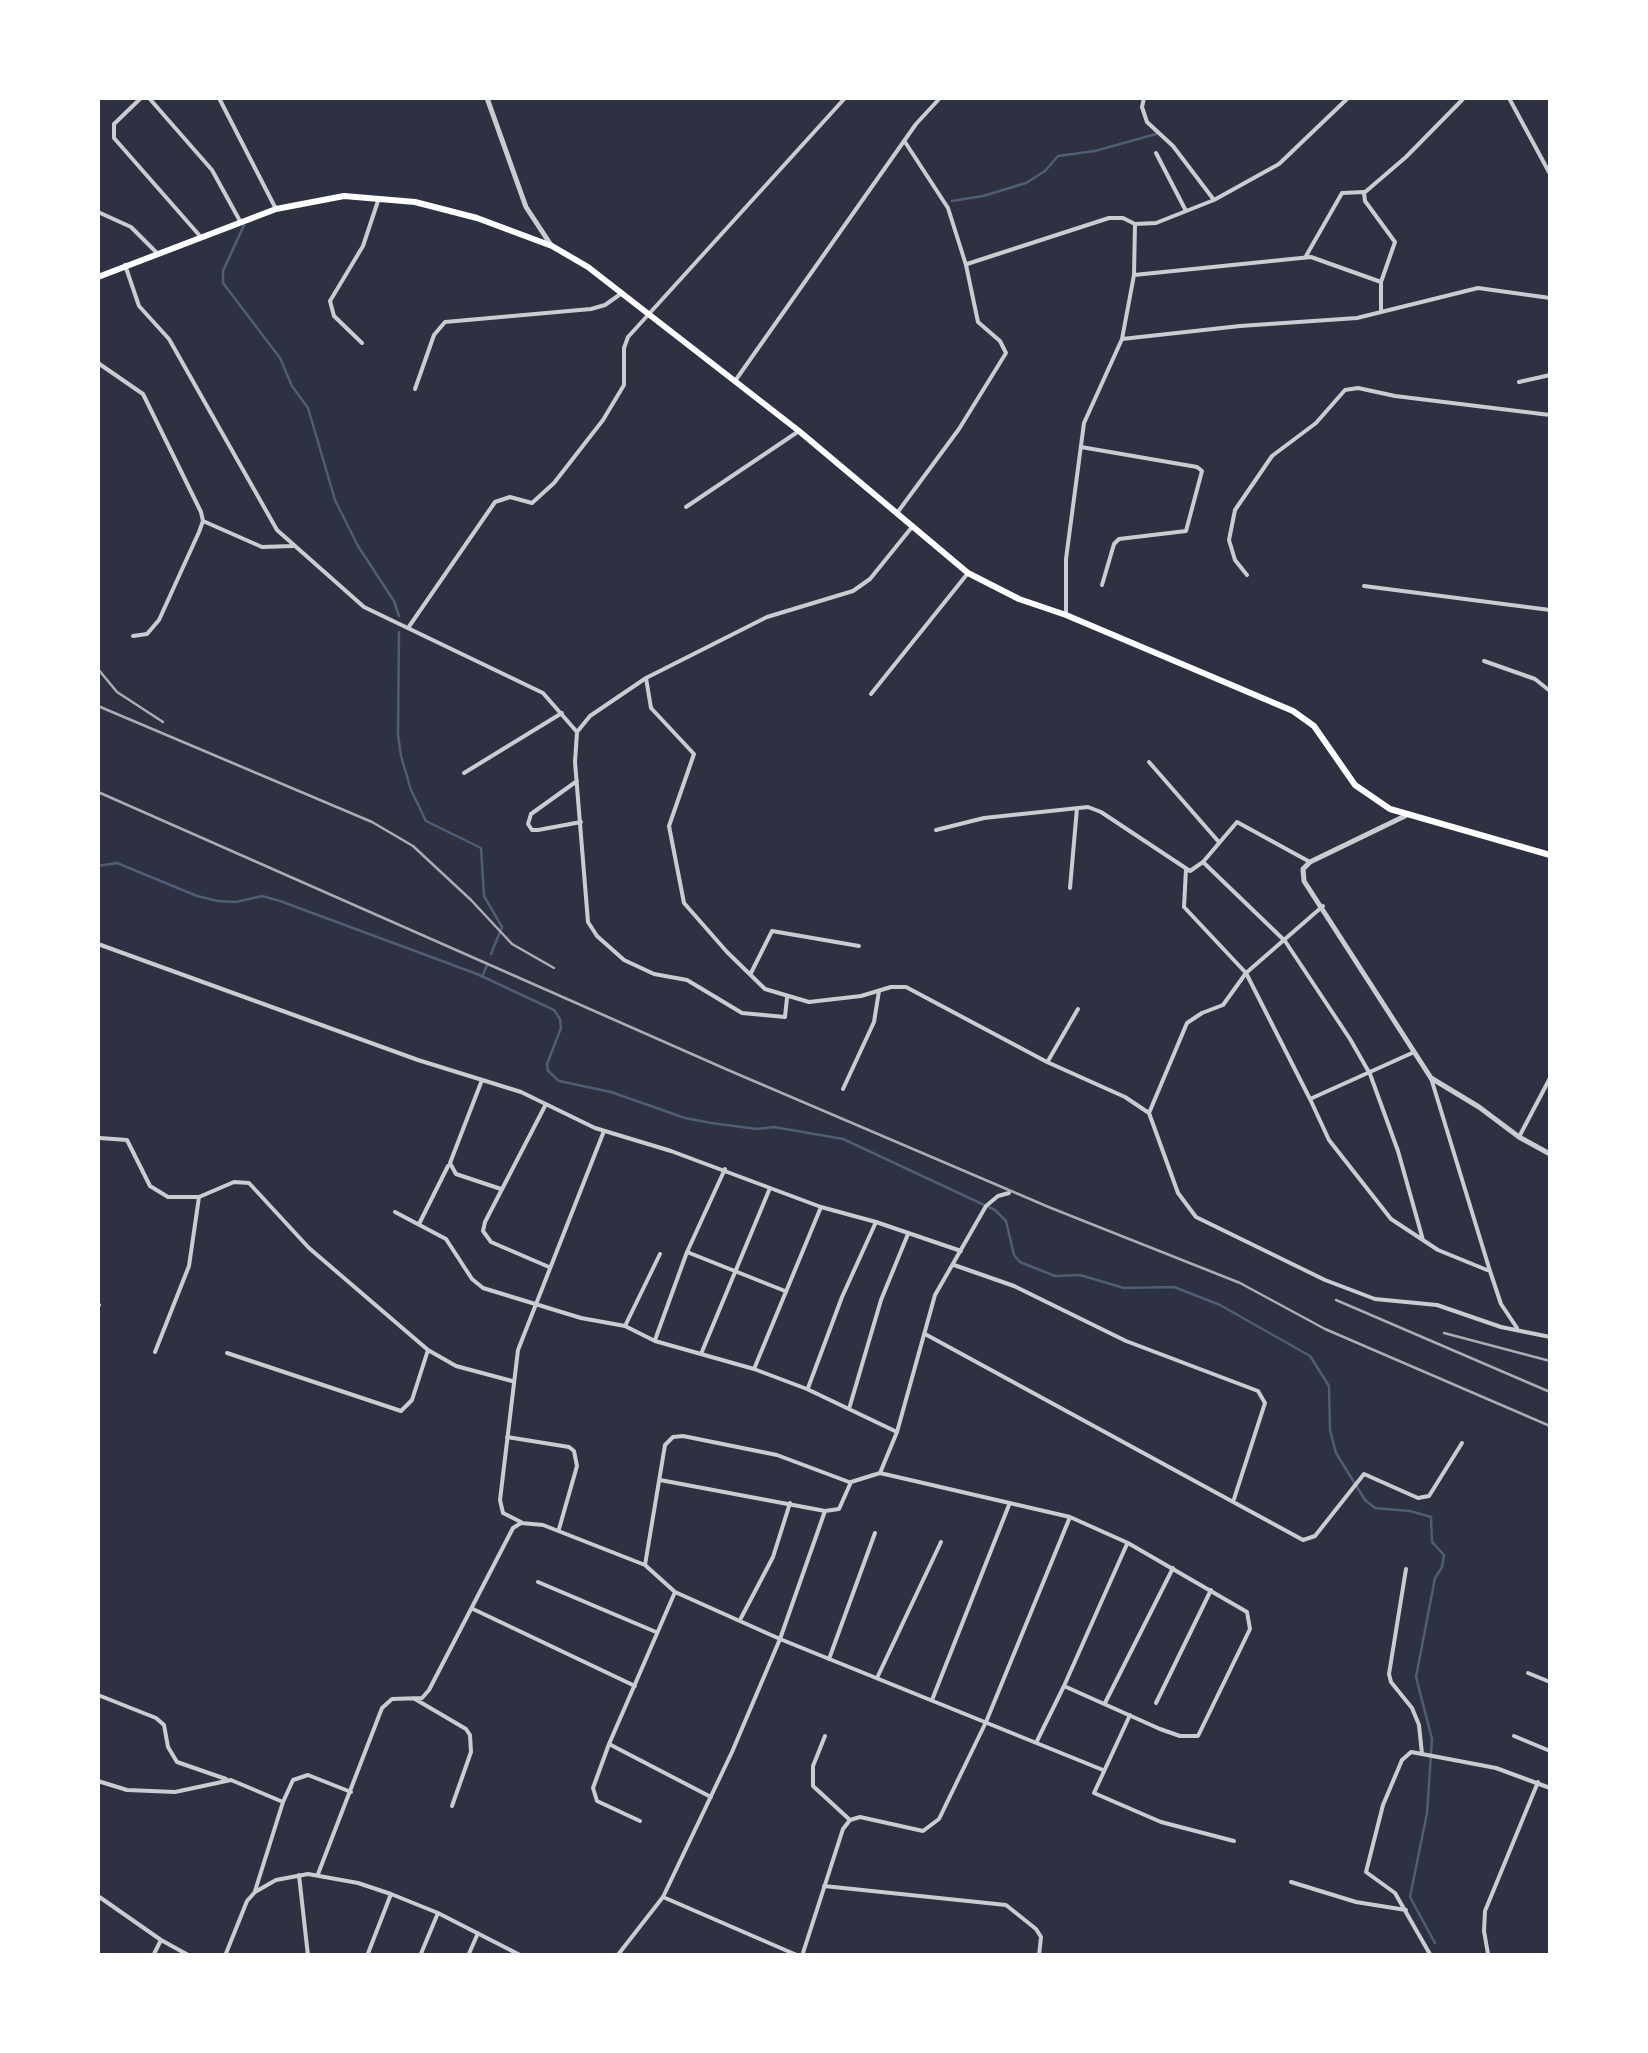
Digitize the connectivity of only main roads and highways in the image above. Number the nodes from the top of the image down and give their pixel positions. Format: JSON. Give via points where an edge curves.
{"nodes":[{"id":1,"x":98,"y":276,"type":"edge"},
{"id":2,"x":1550,"y":856,"type":"edge"}],
"edges":[{"from":1,"to":2,"type":"highway","via":[[240,221],[324,198],[379,196],[477,218],[552,246],[799,431],[968,572],[1294,711],[1314,726],[1366,795],[1404,816]]}]}
